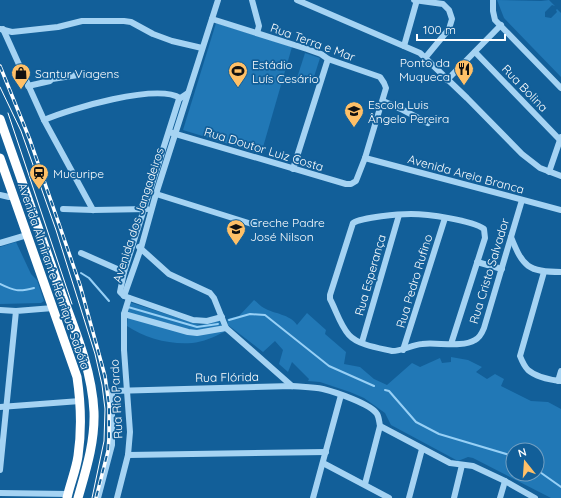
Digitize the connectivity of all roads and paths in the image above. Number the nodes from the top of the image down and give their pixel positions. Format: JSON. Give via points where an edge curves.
{"nodes":[{"id":1,"x":218,"y":0,"type":"edge"},
{"id":2,"x":252,"y":0,"type":"edge"},
{"id":3,"x":297,"y":0,"type":"edge"},
{"id":4,"x":416,"y":0,"type":"edge"},
{"id":5,"x":492,"y":0,"type":"edge"},
{"id":6,"x":212,"y":19,"type":"junction"},
{"id":7,"x":501,"y":25,"type":"junction"},
{"id":8,"x":2,"y":29,"type":"edge"},
{"id":9,"x":258,"y":33,"type":"junction"},
{"id":10,"x":404,"y":46,"type":"junction"},
{"id":11,"x":202,"y":48,"type":"junction"},
{"id":12,"x":475,"y":52,"type":"junction"},
{"id":13,"x":425,"y":58,"type":"junction"},
{"id":14,"x":328,"y":60,"type":"junction"},
{"id":15,"x":78,"y":75,"type":"dead end"},
{"id":16,"x":447,"y":80,"type":"junction"},
{"id":17,"x":28,"y":86,"type":"junction"},
{"id":18,"x":561,"y":88,"type":"edge"},
{"id":19,"x":188,"y":93,"type":"junction"},
{"id":20,"x":180,"y":98,"type":"junction"},
{"id":21,"x":383,"y":101,"type":"junction"},
{"id":22,"x":0,"y":119,"type":"edge"},
{"id":23,"x":44,"y":120,"type":"junction"},
{"id":24,"x":428,"y":123,"type":"dead end"},
{"id":25,"x":169,"y":132,"type":"junction"},
{"id":26,"x":176,"y":134,"type":"junction"},
{"id":27,"x":561,"y":138,"type":"edge"},
{"id":28,"x":0,"y":158,"type":"edge"},
{"id":29,"x":365,"y":158,"type":"junction"},
{"id":30,"x":293,"y":169,"type":"junction"},
{"id":31,"x":549,"y":172,"type":"junction"},
{"id":32,"x":561,"y":176,"type":"edge"},
{"id":33,"x":153,"y":193,"type":"junction"},
{"id":34,"x":0,"y":195,"type":"edge"},
{"id":35,"x":13,"y":195,"type":"junction"},
{"id":36,"x":522,"y":200,"type":"junction"},
{"id":37,"x":152,"y":208,"type":"junction"},
{"id":38,"x":145,"y":209,"type":"junction"},
{"id":39,"x":62,"y":210,"type":"dead end"},
{"id":40,"x":93,"y":210,"type":"junction"},
{"id":41,"x":561,"y":210,"type":"edge"},
{"id":42,"x":399,"y":215,"type":"junction"},
{"id":43,"x":445,"y":218,"type":"junction"},
{"id":44,"x":255,"y":225,"type":"dead end"},
{"id":45,"x":27,"y":235,"type":"junction"},
{"id":46,"x":511,"y":237,"type":"junction"},
{"id":47,"x":0,"y":243,"type":"edge"},
{"id":48,"x":134,"y":243,"type":"junction"},
{"id":49,"x":140,"y":248,"type":"junction"},
{"id":50,"x":81,"y":253,"type":"dead end"},
{"id":51,"x":478,"y":262,"type":"junction"},
{"id":52,"x":502,"y":269,"type":"junction"},
{"id":53,"x":124,"y":272,"type":"junction"},
{"id":54,"x":544,"y":272,"type":"junction"},
{"id":55,"x":561,"y":272,"type":"edge"},
{"id":56,"x":126,"y":299,"type":"junction"},
{"id":57,"x":53,"y":308,"type":"junction"},
{"id":58,"x":0,"y":310,"type":"edge"},
{"id":59,"x":16,"y":311,"type":"junction"},
{"id":60,"x":125,"y":312,"type":"junction"},
{"id":61,"x":224,"y":322,"type":"junction"},
{"id":62,"x":75,"y":330,"type":"junction"},
{"id":63,"x":62,"y":334,"type":"junction"},
{"id":64,"x":407,"y":337,"type":"junction"},
{"id":65,"x":362,"y":342,"type":"junction"},
{"id":66,"x":422,"y":344,"type":"junction"},
{"id":67,"x":451,"y":344,"type":"junction"},
{"id":68,"x":403,"y":350,"type":"junction"},
{"id":69,"x":561,"y":371,"type":"edge"},
{"id":70,"x":560,"y":381,"type":"edge"},
{"id":71,"x":292,"y":386,"type":"junction"},
{"id":72,"x":128,"y":390,"type":"junction"},
{"id":73,"x":340,"y":395,"type":"junction"},
{"id":74,"x":80,"y":401,"type":"junction"},
{"id":75,"x":3,"y":407,"type":"edge"},
{"id":76,"x":380,"y":426,"type":"junction"},
{"id":77,"x":422,"y":449,"type":"junction"},
{"id":78,"x":326,"y":452,"type":"junction"},
{"id":79,"x":128,"y":455,"type":"junction"},
{"id":80,"x":323,"y":462,"type":"junction"},
{"id":81,"x":462,"y":465,"type":"junction"},
{"id":82,"x":0,"y":470,"type":"edge"},
{"id":83,"x":505,"y":481,"type":"joint"},
{"id":84,"x":507,"y":482,"type":"edge"},
{"id":85,"x":365,"y":484,"type":"junction"},
{"id":86,"x":0,"y":493,"type":"edge"},
{"id":87,"x":67,"y":496,"type":"edge"},
{"id":88,"x":385,"y":497,"type":"edge"},
{"id":89,"x":78,"y":498,"type":"edge"},
{"id":90,"x":98,"y":498,"type":"edge"},
{"id":91,"x":117,"y":498,"type":"edge"},
{"id":92,"x":313,"y":498,"type":"edge"},
{"id":93,"x":409,"y":498,"type":"edge"},
{"id":94,"x":454,"y":498,"type":"edge"},
{"id":95,"x":500,"y":498,"type":"edge"},
{"id":96,"x":535,"y":498,"type":"edge"}],
"edges":[{"from":1,"to":6,"type":"street","name":"Avenida dos Jangadeiros"},
{"from":2,"to":9,"type":"street","via":[[259,26]]},
{"from":3,"to":10,"type":"street"},
{"from":4,"to":10,"type":"street"},
{"from":4,"to":13,"type":"street","via":[[443,4],[449,10],[452,19],[435,48]]},
{"from":5,"to":7,"type":"street","via":[[495,20]]},
{"from":6,"to":9,"type":"street","name":"Rua Terra e Mar"},
{"from":6,"to":11,"type":"street","name":"Avenida dos Jangadeiros"},
{"from":7,"to":12,"type":"street"},
{"from":7,"to":18,"type":"street"},
{"from":8,"to":11,"type":"street","via":[[12,32],[58,27],[82,21],[124,21],[172,41]]},
{"from":8,"to":17,"type":"street"},
{"from":9,"to":14,"type":"street","name":"Rua Terra e Mar","via":[[307,48]]},
{"from":10,"to":13,"type":"street"},
{"from":11,"to":19,"type":"street","name":"Avenida dos Jangadeiros"},
{"from":12,"to":16,"type":"street"},
{"from":12,"to":27,"type":"street","name":"Rua Bolina"},
{"from":13,"to":16,"type":"street"},
{"from":14,"to":21,"type":"street","name":"Rua Terra e Mar","via":[[383,80],[386,88]]},
{"from":14,"to":30,"type":"street"},
{"from":15,"to":17,"type":"street"},
{"from":16,"to":31,"type":"street","via":[[522,154]]},
{"from":17,"to":23,"type":"street"},
{"from":19,"to":20,"type":"street"},
{"from":19,"to":26,"type":"street","name":"Avenida dos Jangadeiros"},
{"from":20,"to":23,"type":"street","via":[[171,94],[138,95],[82,106]]},
{"from":20,"to":25,"type":"street","name":"Avenida dos Jangadeiros"},
{"from":21,"to":24,"type":"street"},
{"from":21,"to":29,"type":"street"},
{"from":22,"to":62,"type":"highway","name":"Avenida Almirante Henrique Sabóia"},
{"from":23,"to":40,"type":"street"},
{"from":25,"to":26,"type":"street","name":"Rua Doutor Luiz Costa"},
{"from":25,"to":33,"type":"street","name":"Avenida dos Jangadeiros"},
{"from":26,"to":30,"type":"street","name":"Rua Doutor Luiz Costa"},
{"from":26,"to":33,"type":"street","name":"Avenida dos Jangadeiros"},
{"from":27,"to":31,"type":"street"},
{"from":28,"to":35,"type":"highway","name":"Avenida Almirante Henrique Sabóia"},
{"from":29,"to":30,"type":"street","name":"Rua Doutor Luiz Costa","via":[[354,184]]},
{"from":29,"to":36,"type":"street","name":"Avenida Areia Branca"},
{"from":31,"to":32,"type":"street"},
{"from":33,"to":37,"type":"street","name":"Avenida dos Jangadeiros"},
{"from":33,"to":38,"type":"street","name":"Avenida dos Jangadeiros"},
{"from":33,"to":44,"type":"street"},
{"from":34,"to":35,"type":"street"},
{"from":35,"to":45,"type":"highway","name":"Avenida Almirante Henrique Sabóia"},
{"from":36,"to":41,"type":"street","name":"Avenida Areia Branca"},
{"from":36,"to":46,"type":"street","name":"Rua Cristo Salvador"},
{"from":37,"to":38,"type":"street"},
{"from":37,"to":49,"type":"street","name":"Avenida dos Jangadeiros"},
{"from":38,"to":40,"type":"street"},
{"from":38,"to":48,"type":"street","name":"Avenida dos Jangadeiros"},
{"from":39,"to":40,"type":"street"},
{"from":42,"to":43,"type":"street","via":[[420,214]]},
{"from":42,"to":65,"type":"street","name":"Rua Esperança"},
{"from":42,"to":65,"type":"street","name":"Rua Cristo Salvador","via":[[353,223],[331,289],[330,299],[346,331],[355,340]]},
{"from":43,"to":51,"type":"street","via":[[484,229],[485,238]]},
{"from":43,"to":64,"type":"street","name":"Rua Pedro Rufino"},
{"from":45,"to":47,"type":"street"},
{"from":45,"to":57,"type":"highway","name":"Avenida Almirante Henrique Sabóia"},
{"from":46,"to":52,"type":"street","name":"Rua Cristo Salvador"},
{"from":46,"to":54,"type":"street","via":[[524,264]]},
{"from":48,"to":49,"type":"street"},
{"from":48,"to":53,"type":"street","name":"Avenida dos Jangadeiros"},
{"from":49,"to":56,"type":"street","name":"Avenida dos Jangadeiros"},
{"from":49,"to":61,"type":"street","via":[[178,280],[210,293]]},
{"from":50,"to":53,"type":"street"},
{"from":51,"to":52,"type":"street"},
{"from":51,"to":67,"type":"street"},
{"from":52,"to":67,"type":"street","name":"Rua Cristo Salvador","via":[[479,337],[472,342]]},
{"from":53,"to":56,"type":"street","name":"Avenida dos Jangadeiros","via":[[120,290]]},
{"from":54,"to":55,"type":"street"},
{"from":54,"to":70,"type":"street","via":[[520,356],[530,372]]},
{"from":56,"to":60,"type":"street","name":"Rua Rio Pardo"},
{"from":56,"to":61,"type":"street","via":[[193,320]]},
{"from":57,"to":59,"type":"street"},
{"from":57,"to":63,"type":"highway","name":"Avenida Almirante Henrique Sabóia"},
{"from":58,"to":59,"type":"street"},
{"from":59,"to":75,"type":"street"},
{"from":60,"to":61,"type":"street","via":[[197,333]]},
{"from":60,"to":72,"type":"street","name":"Rua Rio Pardo","via":[[124,350]]},
{"from":61,"to":71,"type":"street"},
{"from":62,"to":63,"type":"highway"},
{"from":62,"to":89,"type":"highway","name":"Avenida Almirante Henrique Sabóia","via":[[88,373],[94,412],[89,459]]},
{"from":63,"to":74,"type":"highway","name":"Avenida Almirante Henrique Sabóia","via":[[77,377]]},
{"from":64,"to":66,"type":"street","name":"Rua Cristo Salvador"},
{"from":64,"to":68,"type":"street","name":"Rua Pedro Rufino"},
{"from":65,"to":68,"type":"street","name":"Rua Cristo Salvador","via":[[392,351]]},
{"from":66,"to":67,"type":"street","name":"Rua Cristo Salvador"},
{"from":66,"to":68,"type":"street","name":"Rua Cristo Salvador"},
{"from":69,"to":70,"type":"street"},
{"from":71,"to":72,"type":"street","name":"Rua Flórida"},
{"from":71,"to":73,"type":"street","name":"Rua Flórida","via":[[325,389]]},
{"from":72,"to":79,"type":"street","name":"Rua Rio Pardo"},
{"from":72,"to":90,"type":"street","name":"Rua Flórida","via":[[112,391],[112,445]]},
{"from":73,"to":76,"type":"street","name":"Rua Flórida","via":[[373,409],[377,413]]},
{"from":73,"to":78,"type":"street"},
{"from":74,"to":75,"type":"street"},
{"from":74,"to":87,"type":"highway","name":"Avenida Almirante Henrique Sabóia","via":[[82,425],[78,457]]},
{"from":75,"to":82,"type":"street"},
{"from":76,"to":77,"type":"street"},
{"from":76,"to":85,"type":"street"},
{"from":77,"to":81,"type":"street","via":[[450,463]]},
{"from":77,"to":93,"type":"street"},
{"from":78,"to":79,"type":"street"},
{"from":78,"to":80,"type":"street"},
{"from":79,"to":91,"type":"street","name":"Rua Rio Pardo"},
{"from":80,"to":85,"type":"street"},
{"from":80,"to":92,"type":"street"},
{"from":81,"to":83,"type":"street","via":[[473,466]]},
{"from":81,"to":94,"type":"street"},
{"from":83,"to":95,"type":"street"},
{"from":84,"to":96,"type":"street"},
{"from":85,"to":88,"type":"street"},
{"from":86,"to":87,"type":"street"}]}
